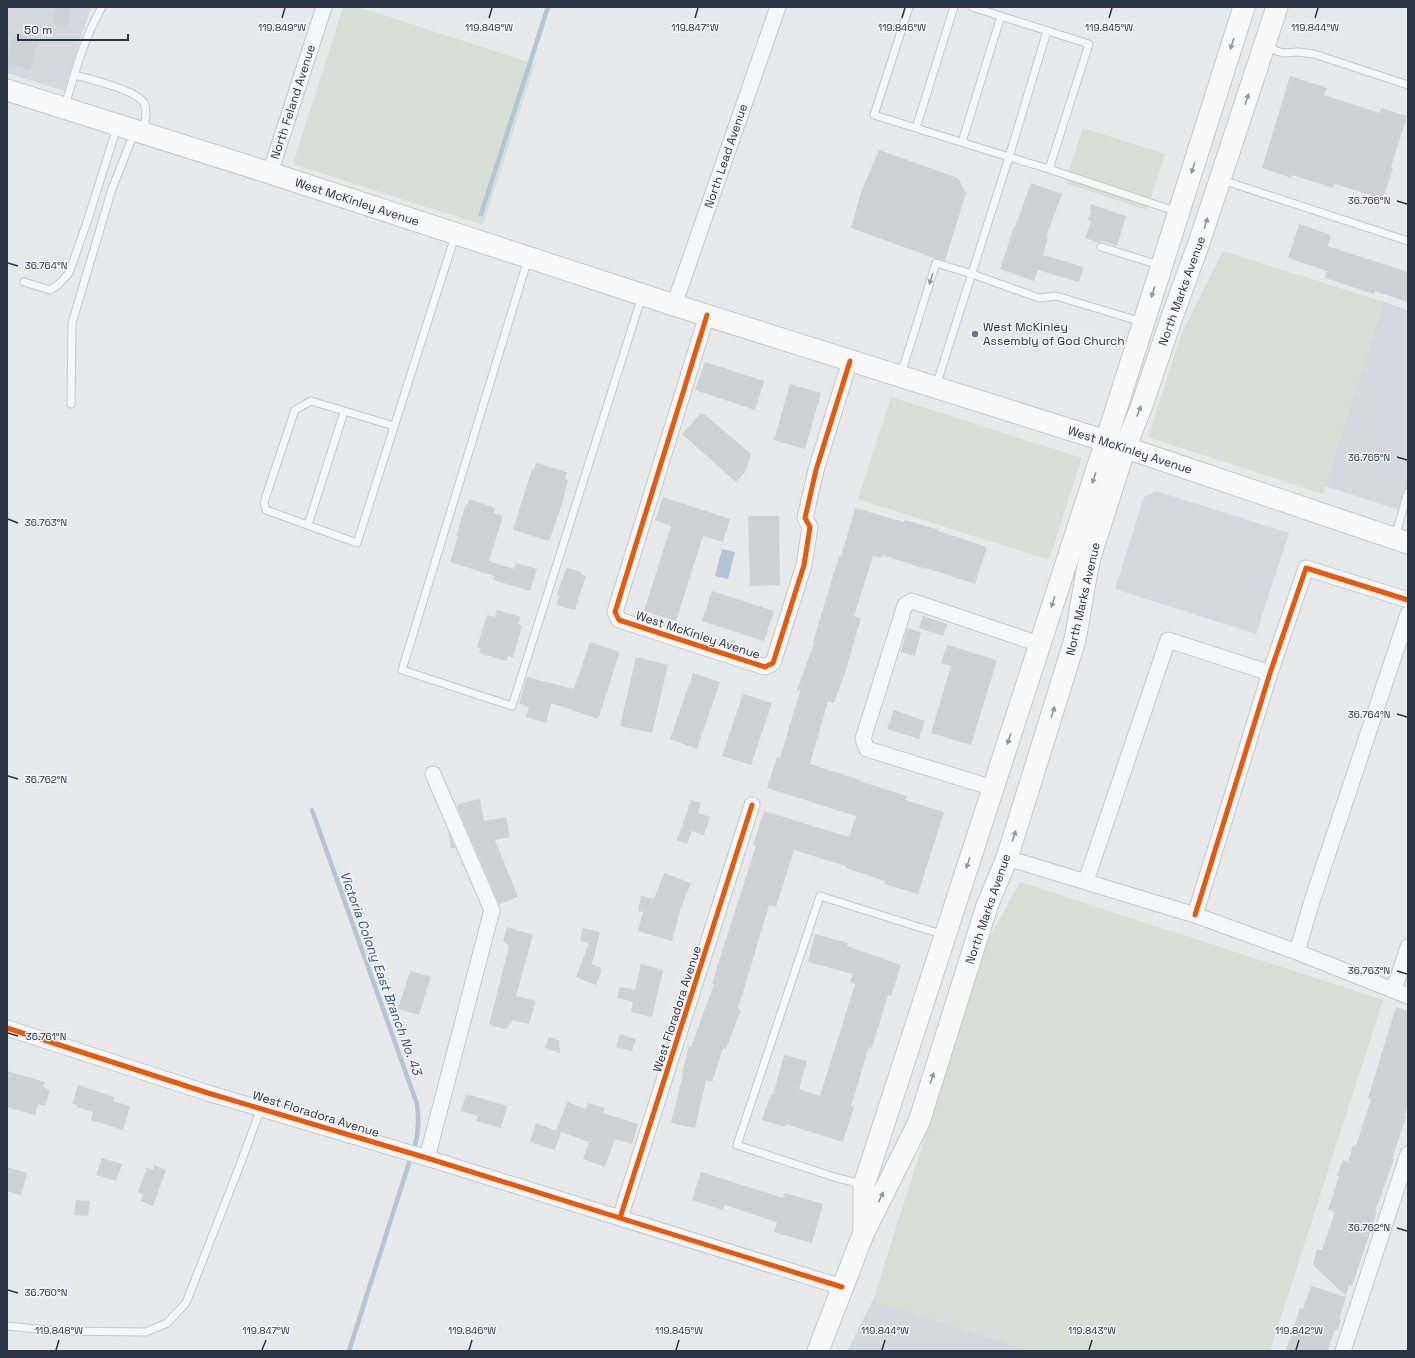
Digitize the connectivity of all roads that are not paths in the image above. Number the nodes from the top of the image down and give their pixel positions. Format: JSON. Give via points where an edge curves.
{"nodes":[{"id":1,"x":102,"y":7,"type":"edge"},
{"id":2,"x":324,"y":7,"type":"edge"},
{"id":3,"x":778,"y":7,"type":"edge"},
{"id":4,"x":909,"y":7,"type":"edge"},
{"id":5,"x":954,"y":7,"type":"edge"},
{"id":6,"x":972,"y":7,"type":"edge"},
{"id":7,"x":1244,"y":7,"type":"edge"},
{"id":8,"x":1277,"y":7,"type":"edge"},
{"id":9,"x":1001,"y":16,"type":"junction"},
{"id":10,"x":1047,"y":31,"type":"junction"},
{"id":11,"x":1264,"y":46,"type":"junction"},
{"id":12,"x":74,"y":75,"type":"junction"},
{"id":13,"x":1408,"y":85,"type":"edge"},
{"id":14,"x":7,"y":90,"type":"edge"},
{"id":15,"x":64,"y":108,"type":"junction"},
{"id":16,"x":916,"y":128,"type":"junction"},
{"id":17,"x":132,"y":130,"type":"junction"},
{"id":18,"x":962,"y":142,"type":"junction"},
{"id":19,"x":1009,"y":157,"type":"junction"},
{"id":20,"x":1049,"y":169,"type":"junction"},
{"id":21,"x":270,"y":173,"type":"junction"},
{"id":22,"x":1220,"y":179,"type":"junction"},
{"id":23,"x":1178,"y":212,"type":"junction"},
{"id":24,"x":456,"y":234,"type":"junction"},
{"id":25,"x":1408,"y":241,"type":"edge"},
{"id":26,"x":1101,"y":247,"type":"dead end"},
{"id":27,"x":529,"y":257,"type":"junction"},
{"id":28,"x":1162,"y":266,"type":"junction"},
{"id":29,"x":972,"y":274,"type":"junction"},
{"id":30,"x":24,"y":282,"type":"dead end"},
{"id":31,"x":643,"y":295,"type":"junction"},
{"id":32,"x":674,"y":305,"type":"junction"},
{"id":33,"x":707,"y":316,"type":"junction"},
{"id":34,"x":1144,"y":322,"type":"junction"},
{"id":35,"x":850,"y":361,"type":"junction"},
{"id":36,"x":901,"y":377,"type":"junction"},
{"id":37,"x":936,"y":388,"type":"junction"},
{"id":38,"x":71,"y":404,"type":"dead end"},
{"id":39,"x":344,"y":412,"type":"junction"},
{"id":40,"x":394,"y":426,"type":"junction"},
{"id":41,"x":1115,"y":444,"type":"junction"},
{"id":42,"x":1408,"y":492,"type":"edge"},
{"id":43,"x":308,"y":525,"type":"junction"},
{"id":44,"x":1401,"y":541,"type":"edge"},
{"id":45,"x":1408,"y":600,"type":"edge"},
{"id":46,"x":1408,"y":614,"type":"edge"},
{"id":47,"x":1040,"y":644,"type":"junction"},
{"id":48,"x":1270,"y":673,"type":"junction"},
{"id":49,"x":433,"y":774,"type":"dead end"},
{"id":50,"x":993,"y":788,"type":"junction"},
{"id":51,"x":752,"y":805,"type":"dead end"},
{"id":52,"x":1007,"y":858,"type":"junction"},
{"id":53,"x":1086,"y":881,"type":"junction"},
{"id":54,"x":1195,"y":915,"type":"junction"},
{"id":55,"x":944,"y":935,"type":"junction"},
{"id":56,"x":1408,"y":948,"type":"edge"},
{"id":57,"x":1297,"y":952,"type":"junction"},
{"id":58,"x":1392,"y":990,"type":"junction"},
{"id":59,"x":1408,"y":996,"type":"edge"},
{"id":60,"x":7,"y":1028,"type":"edge"},
{"id":61,"x":261,"y":1108,"type":"junction"},
{"id":62,"x":1408,"y":1154,"type":"edge"},
{"id":63,"x":427,"y":1158,"type":"junction"},
{"id":64,"x":864,"y":1185,"type":"junction"},
{"id":65,"x":620,"y":1218,"type":"junction"},
{"id":66,"x":864,"y":1232,"type":"junction"},
{"id":67,"x":842,"y":1287,"type":"junction"},
{"id":68,"x":7,"y":1326,"type":"edge"},
{"id":69,"x":818,"y":1351,"type":"edge"},
{"id":70,"x":1344,"y":1351,"type":"edge"}],
"edges":[{"from":1,"to":12,"type":"lane","via":[[92,23]]},
{"from":2,"to":21,"type":"street","name":"North Feland Avenue"},
{"from":3,"to":32,"type":"street","name":"North Lead Avenue"},
{"from":4,"to":16,"type":"lane","via":[[874,115]]},
{"from":5,"to":16,"type":"lane"},
{"from":6,"to":9,"type":"lane"},
{"from":7,"to":23,"type":"main road","name":"North Marks Avenue","one_way":true},
{"from":8,"to":11,"type":"main road","name":"North Marks Avenue"},
{"from":9,"to":10,"type":"lane"},
{"from":9,"to":18,"type":"lane"},
{"from":10,"to":19,"type":"lane"},
{"from":10,"to":20,"type":"lane","via":[[1089,44]]},
{"from":11,"to":13,"type":"lane","via":[[1283,53],[1314,54]]},
{"from":22,"to":11,"type":"main road","name":"North Marks Avenue","one_way":true},
{"from":12,"to":15,"type":"lane"},
{"from":12,"to":17,"type":"lane","via":[[132,93],[143,102],[147,114]]},
{"from":14,"to":15,"type":"main road","name":"West McKinley Avenue"},
{"from":15,"to":17,"type":"main road","name":"West McKinley Avenue"},
{"from":16,"to":18,"type":"lane"},
{"from":17,"to":21,"type":"main road","name":"West McKinley Avenue"},
{"from":17,"to":30,"type":"lane","via":[[87,222],[69,273],[50,290]]},
{"from":17,"to":38,"type":"lane","via":[[72,323]]},
{"from":18,"to":19,"type":"lane"},
{"from":19,"to":20,"type":"lane"},
{"from":19,"to":29,"type":"lane"},
{"from":20,"to":23,"type":"lane"},
{"from":21,"to":24,"type":"main road","name":"West McKinley Avenue"},
{"from":22,"to":25,"type":"lane"},
{"from":41,"to":22,"type":"main road","name":"North Marks Avenue","one_way":true,"via":[[1141,408]]},
{"from":23,"to":28,"type":"main road","name":"North Marks Avenue"},
{"from":24,"to":27,"type":"main road","name":"West McKinley Avenue"},
{"from":24,"to":40,"type":"lane"},
{"from":26,"to":28,"type":"lane"},
{"from":27,"to":31,"type":"main road","name":"West McKinley Avenue"},
{"from":27,"to":31,"type":"lane","via":[[402,670],[512,706]]},
{"from":28,"to":34,"type":"main road","name":"North Marks Avenue","one_way":true},
{"from":29,"to":34,"type":"lane","via":[[1039,298],[1056,296]]},
{"from":29,"to":36,"type":"lane","one_way":true,"via":[[936,263]]},
{"from":29,"to":37,"type":"lane"},
{"from":31,"to":32,"type":"main road","name":"West McKinley Avenue"},
{"from":32,"to":33,"type":"main road","name":"West McKinley Avenue"},
{"from":33,"to":35,"type":"main road","name":"West McKinley Avenue"},
{"from":33,"to":35,"type":"street","name":"West McKinley Avenue","via":[[615,612],[619,620],[765,667],[773,663],[804,565],[810,527],[805,518],[808,504]]},
{"from":34,"to":41,"type":"main road","name":"North Marks Avenue"},
{"from":35,"to":36,"type":"main road","name":"West McKinley Avenue"},
{"from":36,"to":37,"type":"main road","name":"West McKinley Avenue"},
{"from":37,"to":41,"type":"main road","name":"West McKinley Avenue"},
{"from":39,"to":40,"type":"lane"},
{"from":39,"to":43,"type":"lane"},
{"from":39,"to":43,"type":"lane","via":[[311,401],[294,410],[264,502],[266,510]]},
{"from":40,"to":43,"type":"lane","via":[[357,542]]},
{"from":41,"to":44,"type":"main road","name":"West McKinley Avenue"},
{"from":41,"to":47,"type":"main road","name":"North Marks Avenue","one_way":true},
{"from":52,"to":41,"type":"main road","name":"North Marks Avenue","one_way":true,"via":[[1075,640],[1087,571]]},
{"from":42,"to":44,"type":"lane"},
{"from":45,"to":48,"type":"street","via":[[1306,568]]},
{"from":46,"to":57,"type":"street"},
{"from":47,"to":50,"type":"main road","name":"North Marks Avenue","one_way":true},
{"from":47,"to":50,"type":"street","via":[[912,601],[905,605],[863,739],[867,748]]},
{"from":48,"to":53,"type":"street","via":[[1168,640]]},
{"from":48,"to":54,"type":"street"},
{"from":49,"to":63,"type":"street","via":[[492,910]]},
{"from":50,"to":55,"type":"main road","name":"North Marks Avenue","one_way":true},
{"from":51,"to":65,"type":"street","name":"West Floradora Avenue"},
{"from":52,"to":53,"type":"street"},
{"from":66,"to":52,"type":"main road","name":"North Marks Avenue","one_way":true,"via":[[919,1122],[987,906]]},
{"from":53,"to":54,"type":"street"},
{"from":54,"to":57,"type":"street"},
{"from":55,"to":64,"type":"main road","name":"North Marks Avenue"},
{"from":55,"to":64,"type":"lane","via":[[820,896],[737,1145]]},
{"from":56,"to":58,"type":"street"},
{"from":57,"to":58,"type":"street"},
{"from":58,"to":59,"type":"street"},
{"from":60,"to":61,"type":"street","name":"West Floradora Avenue"},
{"from":61,"to":63,"type":"street","name":"West Floradora Avenue"},
{"from":61,"to":68,"type":"lane","via":[[186,1302],[167,1323],[146,1332],[58,1331]]},
{"from":62,"to":70,"type":"street"},
{"from":63,"to":65,"type":"street","name":"West Floradora Avenue"},
{"from":64,"to":66,"type":"main road","name":"North Marks Avenue"},
{"from":65,"to":67,"type":"street","name":"West Floradora Avenue"},
{"from":66,"to":67,"type":"main road","name":"North Marks Avenue"},
{"from":67,"to":69,"type":"main road","name":"North Marks Avenue"}]}
